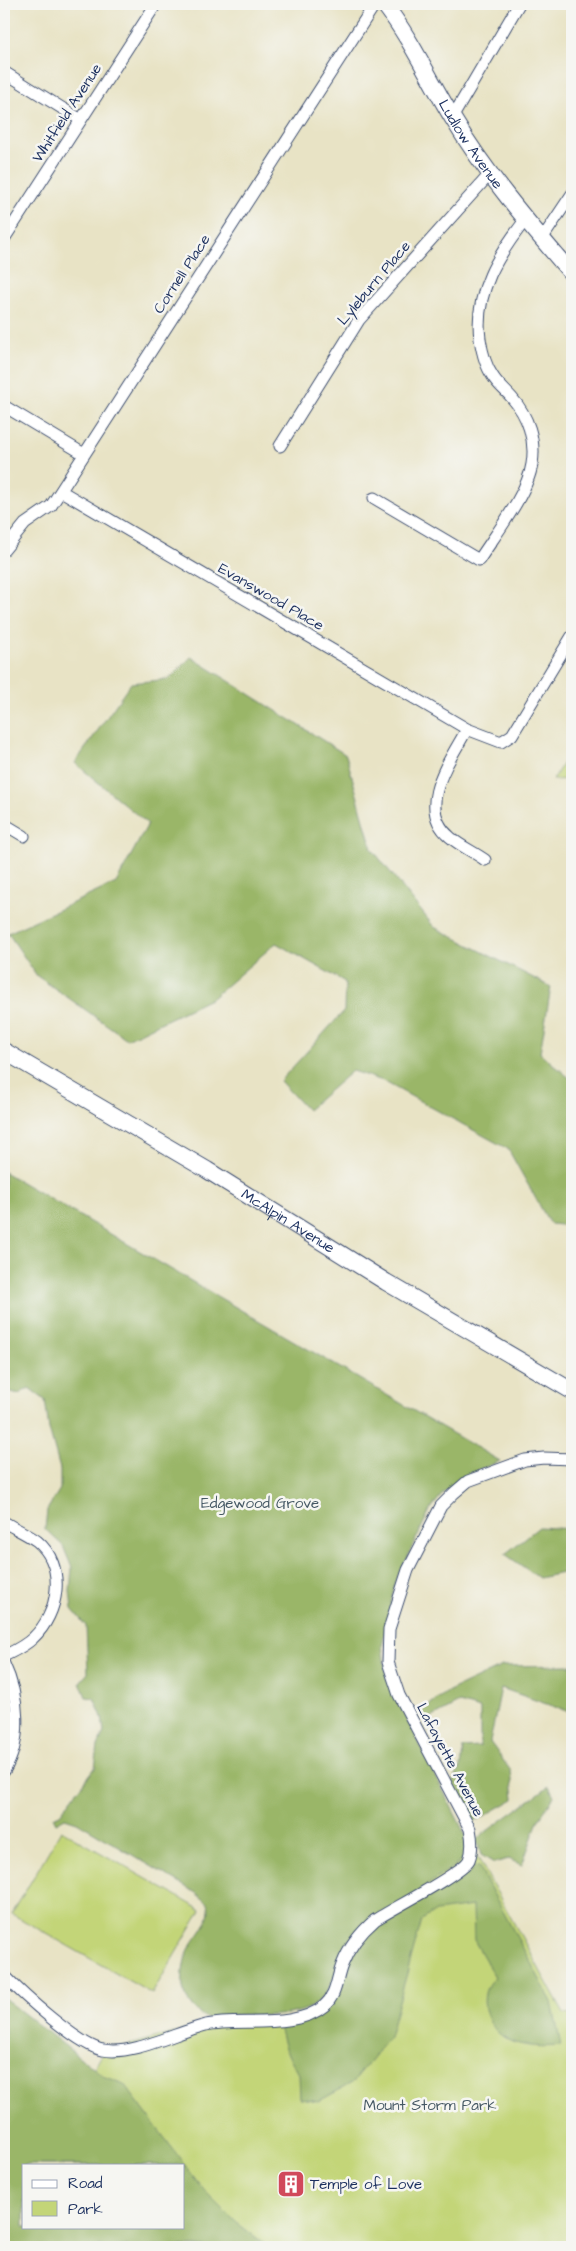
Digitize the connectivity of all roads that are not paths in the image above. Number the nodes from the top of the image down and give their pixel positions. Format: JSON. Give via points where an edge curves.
{"nodes":[{"id":1,"x":156,"y":4,"type":"edge"},
{"id":2,"x":375,"y":4,"type":"edge"},
{"id":3,"x":384,"y":4,"type":"edge"},
{"id":4,"x":519,"y":4,"type":"edge"},
{"id":5,"x":4,"y":72,"type":"edge"},
{"id":6,"x":452,"y":118,"type":"junction"},
{"id":7,"x":81,"y":120,"type":"junction"},
{"id":8,"x":490,"y":174,"type":"junction"},
{"id":9,"x":572,"y":194,"type":"edge"},
{"id":10,"x":526,"y":219,"type":"junction"},
{"id":11,"x":4,"y":239,"type":"edge"},
{"id":12,"x":542,"y":239,"type":"junction"},
{"id":13,"x":572,"y":274,"type":"edge"},
{"id":14,"x":4,"y":406,"type":"edge"},
{"id":15,"x":280,"y":446,"type":"dead end"},
{"id":16,"x":84,"y":454,"type":"junction"},
{"id":17,"x":61,"y":491,"type":"junction"},
{"id":18,"x":374,"y":498,"type":"dead end"},
{"id":19,"x":4,"y":550,"type":"edge"},
{"id":20,"x":572,"y":636,"type":"edge"},
{"id":21,"x":467,"y":729,"type":"junction"},
{"id":22,"x":4,"y":824,"type":"edge"},
{"id":23,"x":24,"y":836,"type":"dead end"},
{"id":24,"x":485,"y":860,"type":"dead end"},
{"id":25,"x":4,"y":1051,"type":"edge"},
{"id":26,"x":572,"y":1391,"type":"edge"},
{"id":27,"x":572,"y":1458,"type":"edge"},
{"id":28,"x":4,"y":1522,"type":"edge"},
{"id":29,"x":4,"y":1656,"type":"edge"},
{"id":30,"x":4,"y":1664,"type":"edge"},
{"id":31,"x":4,"y":1772,"type":"edge"},
{"id":32,"x":4,"y":1975,"type":"edge"}],
"edges":[{"from":1,"to":7,"type":"street","name":"Whitfield Avenue"},
{"from":2,"to":16,"type":"street","name":"Cornell Place"},
{"from":3,"to":6,"type":"street","name":"Ludlow Avenue","via":[[401,27]]},
{"from":4,"to":6,"type":"street"},
{"from":5,"to":7,"type":"street"},
{"from":6,"to":8,"type":"street","name":"Ludlow Avenue"},
{"from":7,"to":11,"type":"street","name":"Whitfield Avenue"},
{"from":8,"to":10,"type":"street","name":"Ludlow Avenue"},
{"from":8,"to":15,"type":"street","name":"Lyleburn Place","via":[[359,320]]},
{"from":9,"to":12,"type":"street"},
{"from":10,"to":12,"type":"street","name":"Ludlow Avenue"},
{"from":10,"to":18,"type":"street","via":[[492,269],[481,299],[479,329],[491,374],[519,407],[532,435],[532,465],[526,484],[479,560]]},
{"from":12,"to":13,"type":"street","name":"Ludlow Avenue"},
{"from":14,"to":16,"type":"street"},
{"from":16,"to":17,"type":"street","name":"Cornell Place"},
{"from":17,"to":19,"type":"street","name":"Cornell Place","via":[[51,506],[25,524]]},
{"from":17,"to":21,"type":"street","name":"Evanswood Place"},
{"from":20,"to":21,"type":"street","name":"Evanswood Place","via":[[512,735],[502,742]]},
{"from":21,"to":24,"type":"street","via":[[438,783],[434,804],[440,824],[449,836]]},
{"from":22,"to":23,"type":"street"},
{"from":25,"to":26,"type":"street","name":"McAlpin Avenue","via":[[208,1170],[386,1282]]},
{"from":27,"to":32,"type":"street","name":"Lafayette Avenue","via":[[525,1460],[468,1481],[441,1506],[408,1570],[390,1628],[388,1662],[399,1695],[470,1829],[472,1847],[469,1861],[452,1874],[364,1929],[347,1954],[336,1988],[325,2005],[307,2015],[284,2020],[205,2025],[136,2047],[104,2050],[82,2041]]},
{"from":28,"to":29,"type":"street","via":[[37,1541],[45,1550],[56,1573],[56,1587],[50,1614],[43,1626],[22,1646]]},
{"from":30,"to":31,"type":"street","via":[[10,1676],[16,1709],[13,1750]]}]}
